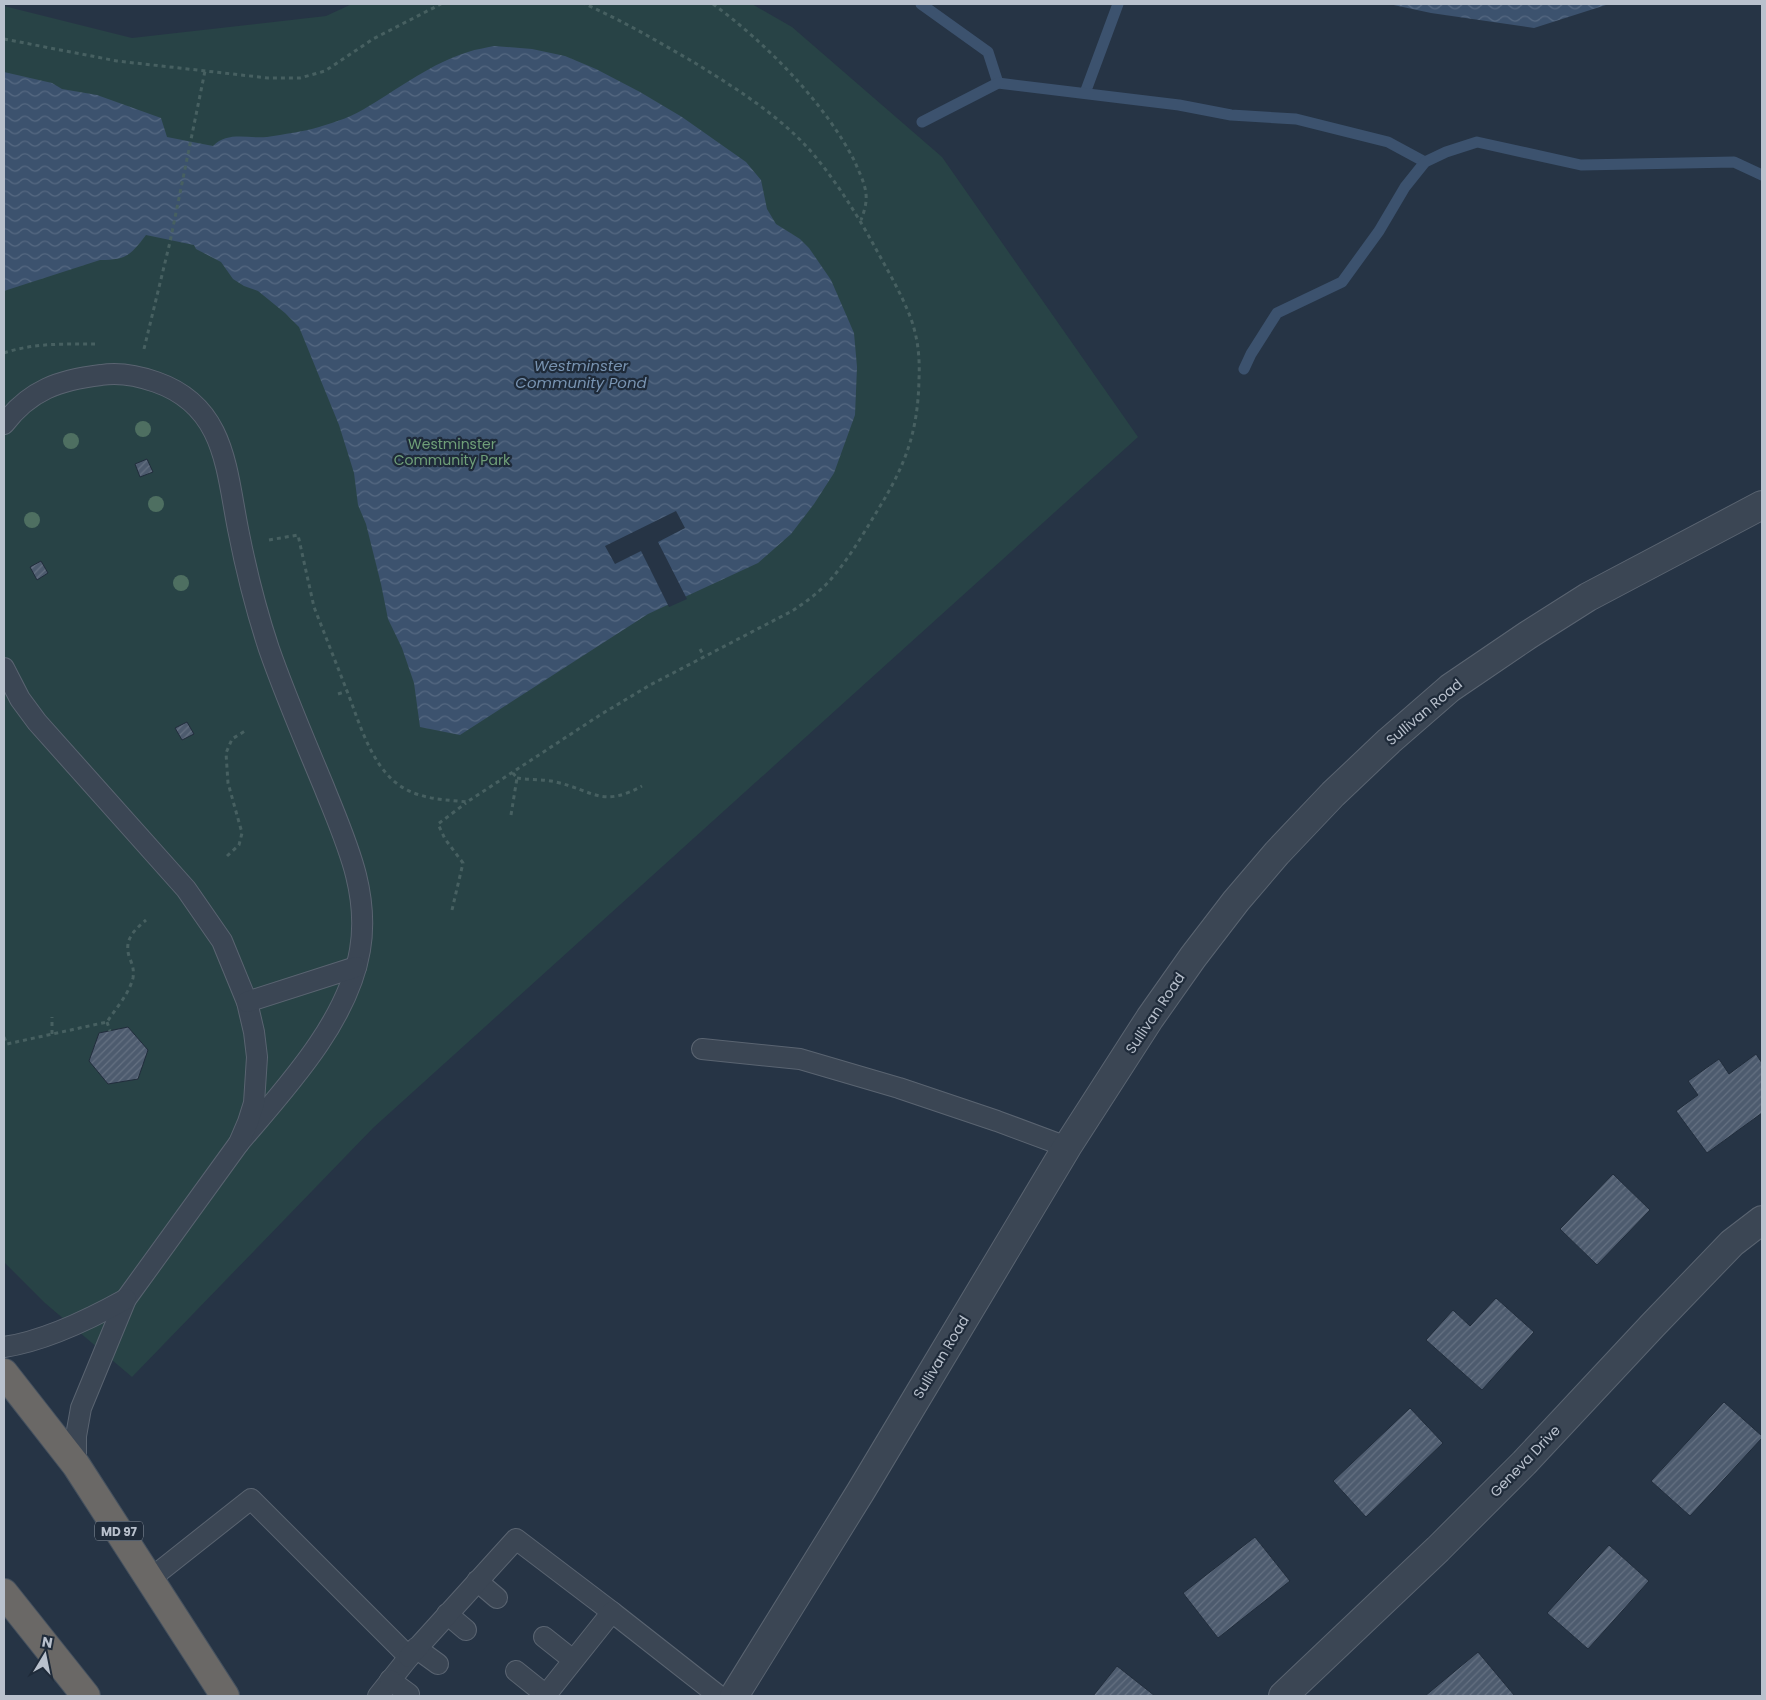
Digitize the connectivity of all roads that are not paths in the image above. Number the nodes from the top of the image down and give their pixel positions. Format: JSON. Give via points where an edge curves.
{"nodes":[{"id":1,"x":4,"y":424,"type":"edge"},
{"id":2,"x":1762,"y":505,"type":"edge"},
{"id":3,"x":4,"y":668,"type":"edge"},
{"id":4,"x":356,"y":967,"type":"junction"},
{"id":5,"x":247,"y":1002,"type":"junction"},
{"id":6,"x":702,"y":1049,"type":"dead end"},
{"id":7,"x":239,"y":1143,"type":"junction"},
{"id":8,"x":1067,"y":1147,"type":"junction"},
{"id":9,"x":1762,"y":1220,"type":"edge"},
{"id":10,"x":126,"y":1299,"type":"junction"},
{"id":11,"x":4,"y":1347,"type":"edge"},
{"id":12,"x":4,"y":1373,"type":"edge"},
{"id":13,"x":76,"y":1465,"type":"junction"},
{"id":14,"x":150,"y":1579,"type":"junction"},
{"id":15,"x":477,"y":1581,"type":"junction"},
{"id":16,"x":4,"y":1593,"type":"edge"},
{"id":17,"x":497,"y":1598,"type":"dead end"},
{"id":18,"x":612,"y":1612,"type":"junction"},
{"id":19,"x":447,"y":1614,"type":"junction"},
{"id":20,"x":466,"y":1630,"type":"dead end"},
{"id":21,"x":544,"y":1637,"type":"dead end"},
{"id":22,"x":412,"y":1652,"type":"junction"},
{"id":23,"x":573,"y":1660,"type":"junction"},
{"id":24,"x":438,"y":1664,"type":"dead end"},
{"id":25,"x":516,"y":1671,"type":"dead end"},
{"id":26,"x":384,"y":1688,"type":"edge"},
{"id":27,"x":409,"y":1694,"type":"dead end"},
{"id":28,"x":86,"y":1696,"type":"edge"},
{"id":29,"x":225,"y":1696,"type":"edge"},
{"id":30,"x":545,"y":1696,"type":"edge"},
{"id":31,"x":719,"y":1696,"type":"edge"},
{"id":32,"x":734,"y":1696,"type":"edge"},
{"id":33,"x":1283,"y":1696,"type":"edge"}],
"edges":[{"from":1,"to":4,"type":"lane","via":[[37,392],[70,380],[108,374],[166,386],[205,415],[223,450],[251,588],[270,650],[353,859],[361,895],[362,931]]},
{"from":2,"to":8,"type":"street","name":"Sullivan Road","via":[[1588,597],[1450,688],[1389,741],[1333,794],[1236,902],[1150,1018]]},
{"from":3,"to":5,"type":"lane","via":[[20,699],[37,722],[186,889],[222,941]]},
{"from":4,"to":5,"type":"lane"},
{"from":4,"to":7,"type":"lane","via":[[342,1004],[318,1044],[292,1082]]},
{"from":5,"to":7,"type":"lane","via":[[256,1048],[256,1078],[254,1103]]},
{"from":6,"to":8,"type":"lane","via":[[800,1059],[916,1094]]},
{"from":7,"to":10,"type":"lane"},
{"from":8,"to":32,"type":"street","name":"Sullivan Road"},
{"from":9,"to":33,"type":"street","name":"Geneva Drive","via":[[1732,1244],[1471,1516]]},
{"from":10,"to":11,"type":"lane","via":[[92,1318],[22,1344]]},
{"from":10,"to":13,"type":"lane","via":[[81,1408],[76,1436]]},
{"from":12,"to":13,"type":"highway","number":"MD 97"},
{"from":13,"to":14,"type":"highway","number":"MD 97"},
{"from":14,"to":22,"type":"lane","via":[[252,1499]]},
{"from":14,"to":29,"type":"highway","number":"MD 97"},
{"from":15,"to":17,"type":"lane"},
{"from":15,"to":18,"type":"lane","via":[[516,1539]]},
{"from":15,"to":19,"type":"lane"},
{"from":16,"to":28,"type":"highway"},
{"from":18,"to":23,"type":"lane"},
{"from":18,"to":31,"type":"lane"},
{"from":19,"to":20,"type":"lane"},
{"from":19,"to":22,"type":"lane"},
{"from":21,"to":23,"type":"lane"},
{"from":22,"to":24,"type":"lane"},
{"from":22,"to":26,"type":"lane"},
{"from":23,"to":30,"type":"lane"},
{"from":25,"to":30,"type":"lane"},
{"from":26,"to":27,"type":"lane"}]}
